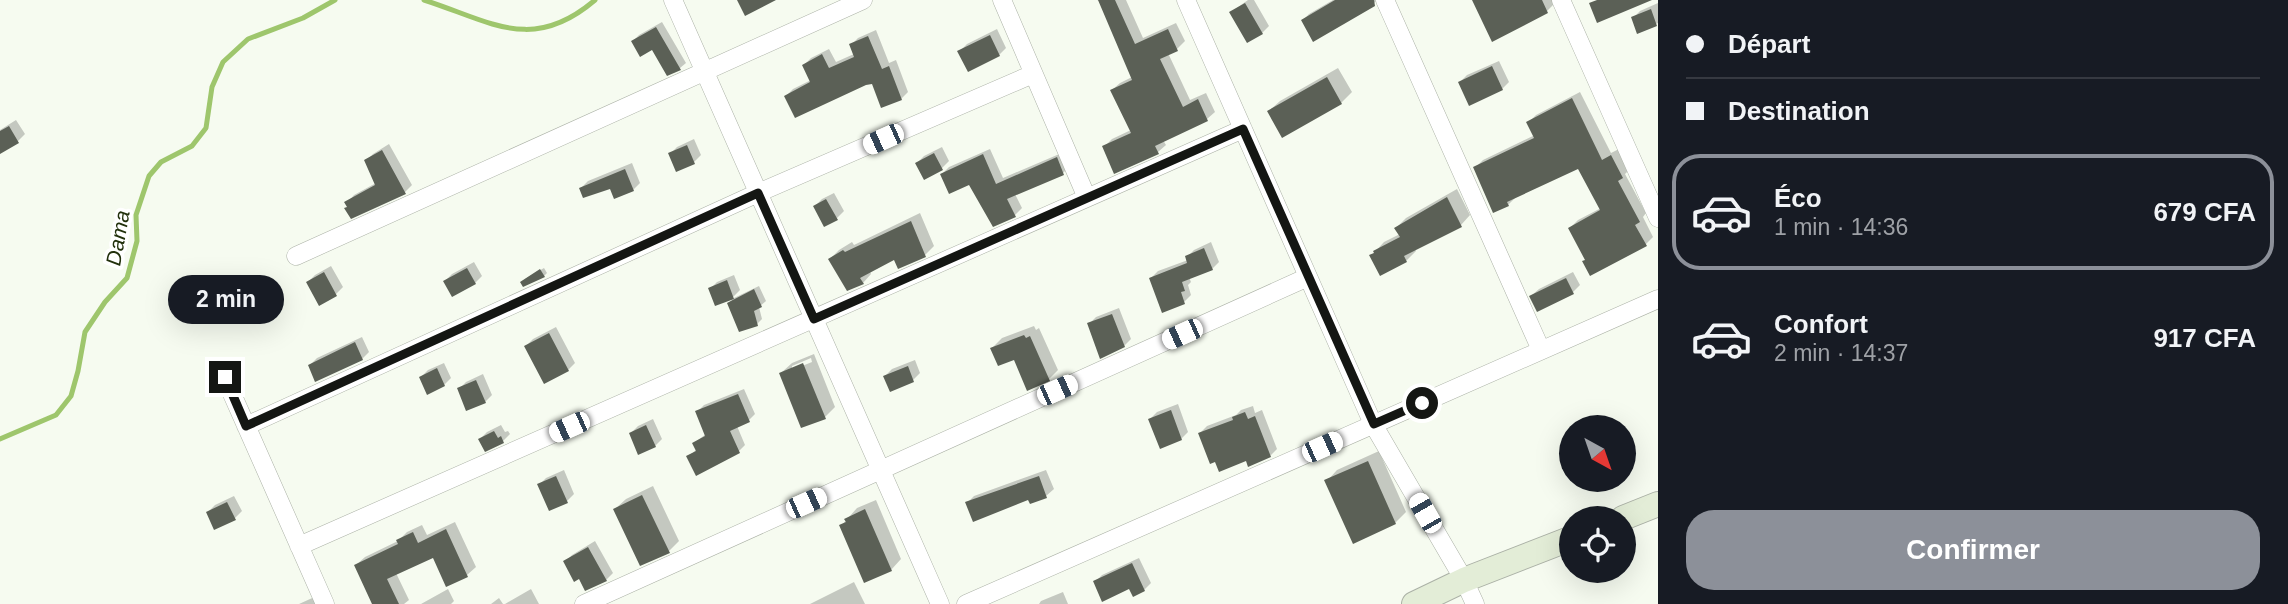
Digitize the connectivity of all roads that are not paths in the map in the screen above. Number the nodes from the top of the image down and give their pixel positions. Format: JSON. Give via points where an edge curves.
{"nodes":[{"id":1,"x":673,"y":0,"type":"edge"},
{"id":2,"x":863,"y":0,"type":"edge"},
{"id":3,"x":1002,"y":0,"type":"edge"},
{"id":4,"x":1186,"y":0,"type":"edge"},
{"id":5,"x":1385,"y":0,"type":"edge"},
{"id":6,"x":1561,"y":0,"type":"edge"},
{"id":7,"x":705,"y":72,"type":"junction"},
{"id":8,"x":1033,"y":74,"type":"junction"},
{"id":9,"x":1243,"y":129,"type":"junction"},
{"id":10,"x":758,"y":193,"type":"junction"},
{"id":11,"x":1087,"y":198,"type":"junction"},
{"id":12,"x":1658,"y":218,"type":"edge"},
{"id":13,"x":296,"y":256,"type":"dead end"},
{"id":14,"x":1308,"y":277,"type":"junction"},
{"id":15,"x":1658,"y":299,"type":"edge"},
{"id":16,"x":814,"y":319,"type":"junction"},
{"id":17,"x":1541,"y":350,"type":"junction"},
{"id":18,"x":225,"y":377,"type":"dead end"},
{"id":19,"x":1374,"y":424,"type":"junction"},
{"id":20,"x":246,"y":426,"type":"junction"},
{"id":21,"x":881,"y":470,"type":"junction"},
{"id":22,"x":1658,"y":504,"type":"edge"},
{"id":23,"x":1636,"y":513,"type":"edge"},
{"id":24,"x":1559,"y":543,"type":"edge"},
{"id":25,"x":299,"y":547,"type":"junction"},
{"id":26,"x":1464,"y":580,"type":"junction"},
{"id":27,"x":325,"y":604,"type":"edge"},
{"id":28,"x":584,"y":604,"type":"edge"},
{"id":29,"x":940,"y":604,"type":"edge"},
{"id":30,"x":966,"y":604,"type":"edge"},
{"id":31,"x":1414,"y":604,"type":"edge"},
{"id":32,"x":1475,"y":604,"type":"edge"}],
"edges":[{"from":1,"to":7,"type":"street"},
{"from":2,"to":7,"type":"street"},
{"from":3,"to":8,"type":"street"},
{"from":4,"to":9,"type":"street"},
{"from":5,"to":17,"type":"street"},
{"from":6,"to":12,"type":"street"},
{"from":7,"to":10,"type":"street"},
{"from":7,"to":13,"type":"street"},
{"from":8,"to":10,"type":"street"},
{"from":8,"to":11,"type":"street"},
{"from":9,"to":11,"type":"street"},
{"from":9,"to":14,"type":"street"},
{"from":10,"to":16,"type":"street"},
{"from":10,"to":20,"type":"street"},
{"from":11,"to":16,"type":"street"},
{"from":14,"to":19,"type":"street"},
{"from":14,"to":21,"type":"street"},
{"from":15,"to":17,"type":"street"},
{"from":16,"to":21,"type":"street"},
{"from":16,"to":25,"type":"street"},
{"from":17,"to":19,"type":"street"},
{"from":18,"to":20,"type":"street"},
{"from":19,"to":26,"type":"street"},
{"from":19,"to":30,"type":"street"},
{"from":20,"to":25,"type":"street"},
{"from":21,"to":28,"type":"street"},
{"from":21,"to":29,"type":"street"},
{"from":22,"to":23,"type":"street"},
{"from":24,"to":26,"type":"street"},
{"from":25,"to":27,"type":"street"},
{"from":26,"to":31,"type":"street"},
{"from":26,"to":32,"type":"street"}]}
